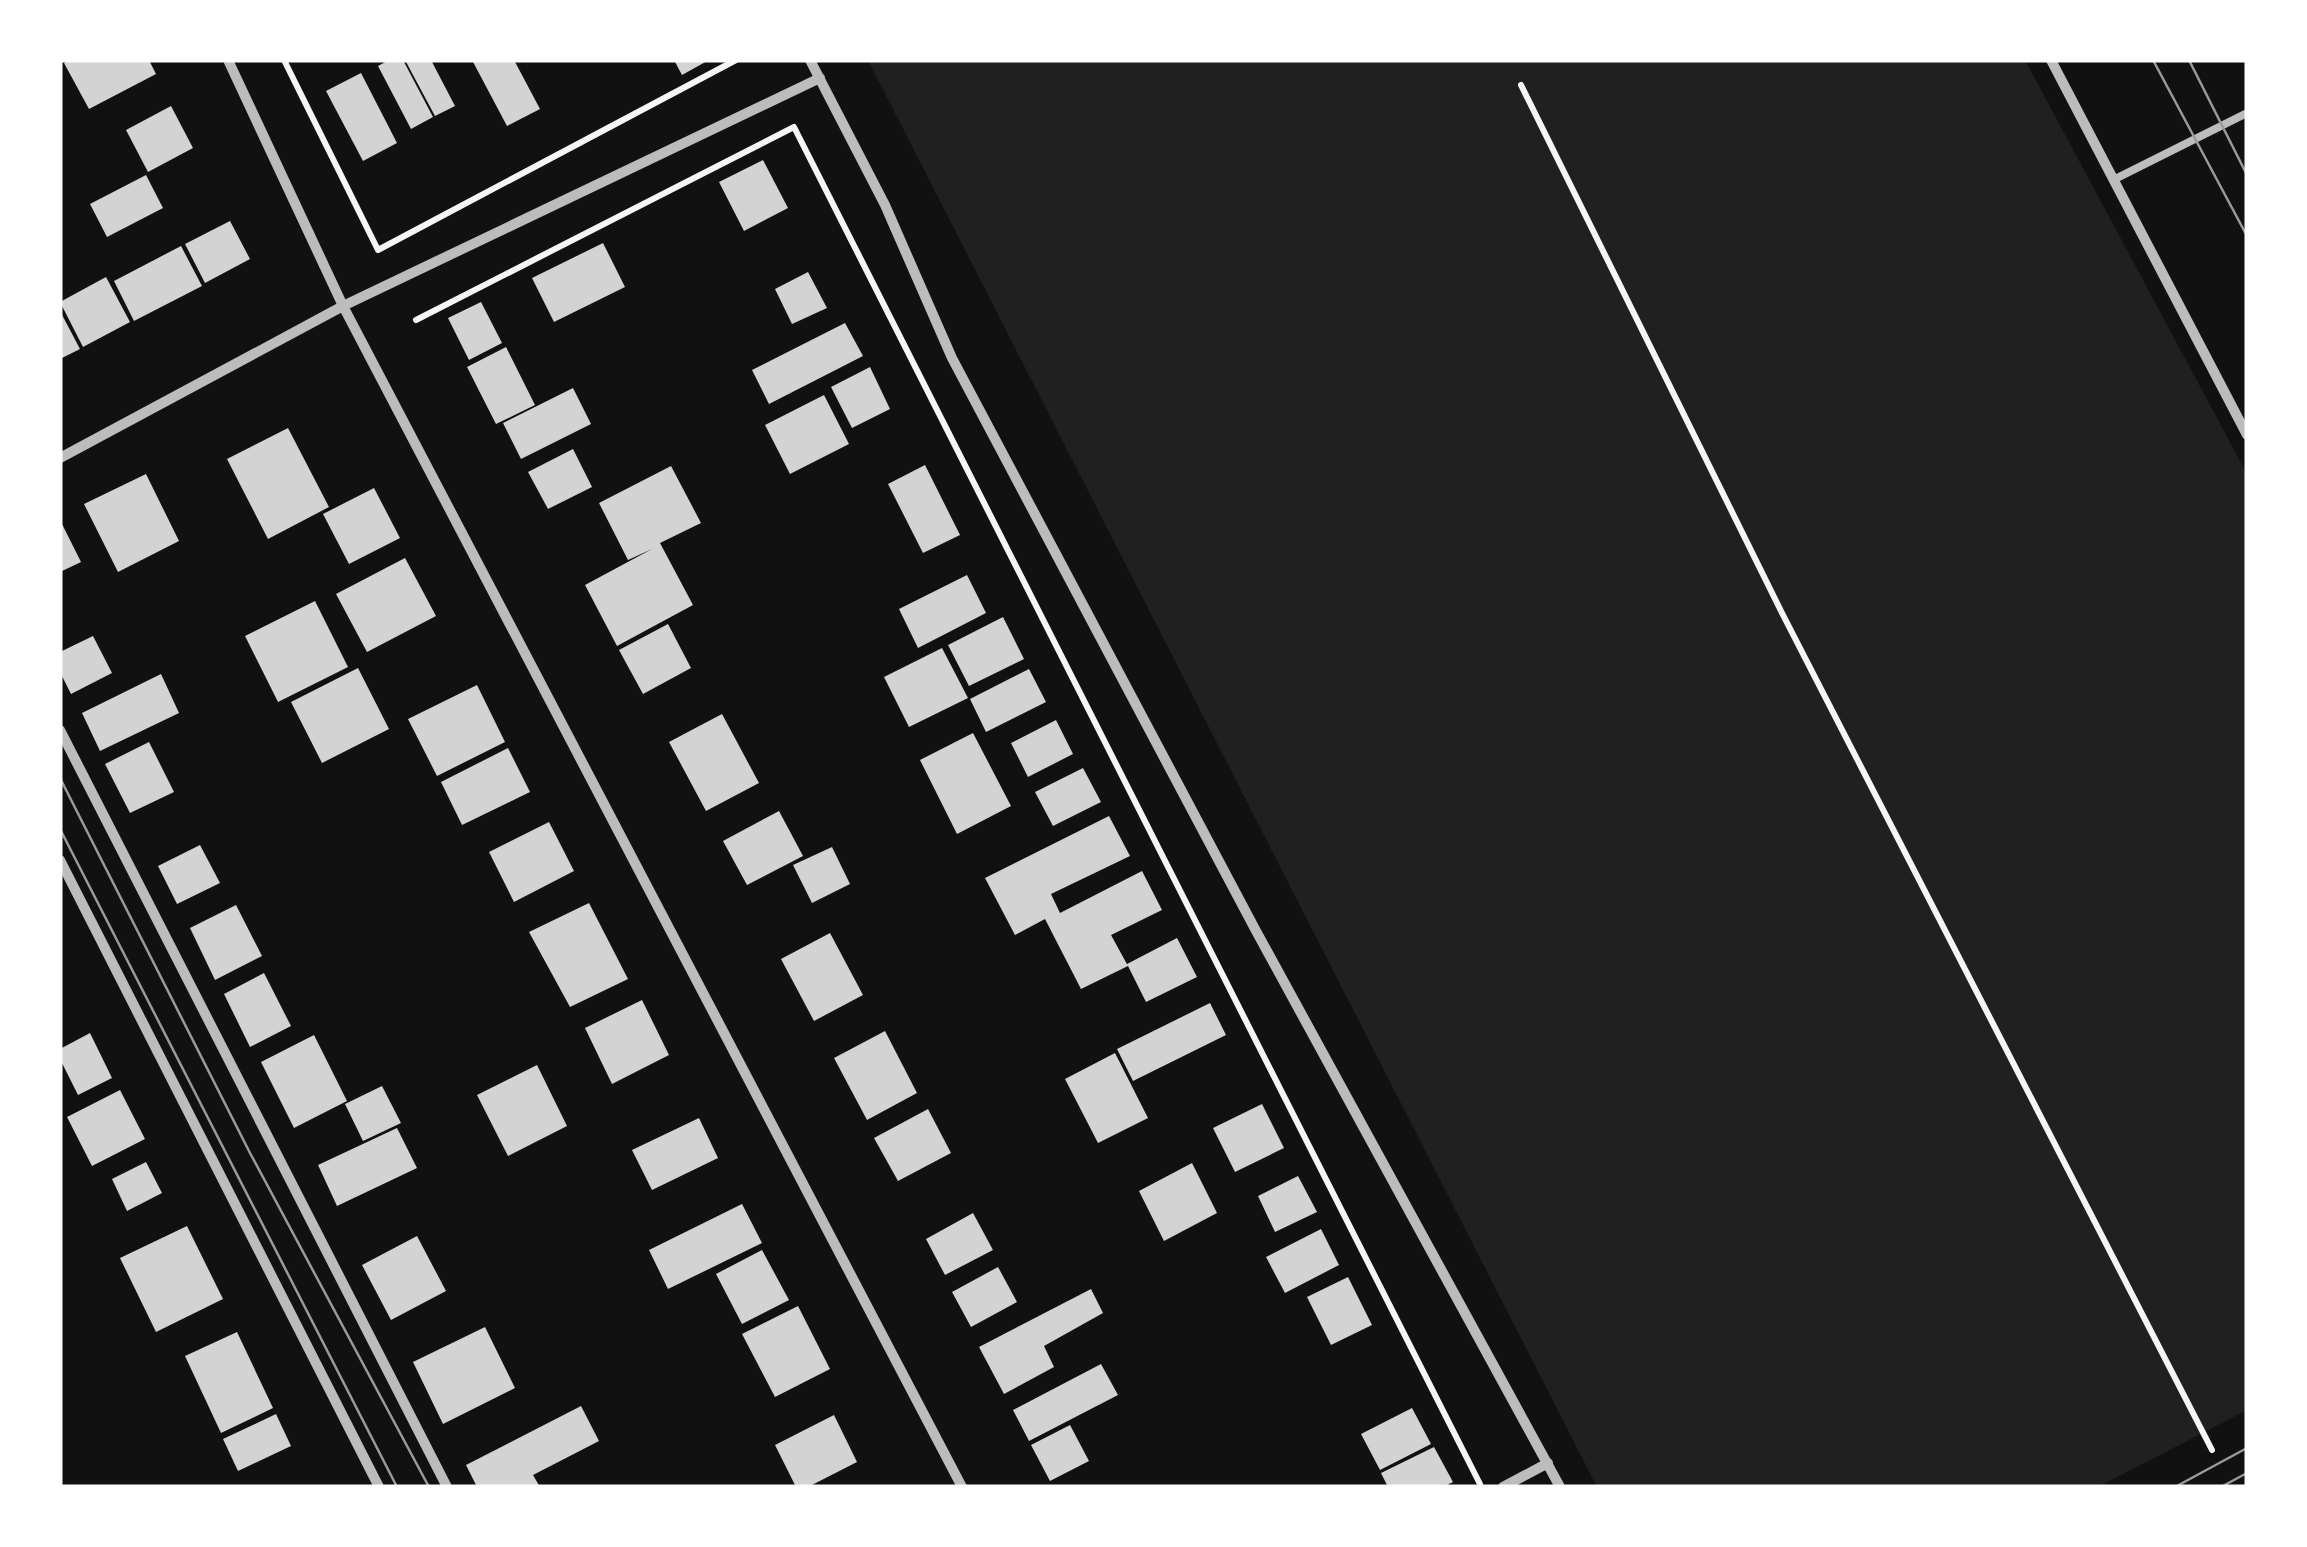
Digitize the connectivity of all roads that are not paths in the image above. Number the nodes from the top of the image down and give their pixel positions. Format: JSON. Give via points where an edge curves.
{"nodes":[{"id":1,"x":228,"y":60,"type":"edge"},
{"id":2,"x":810,"y":60,"type":"edge"},
{"id":3,"x":2051,"y":60,"type":"edge"},
{"id":4,"x":820,"y":78,"type":"junction"},
{"id":5,"x":2247,"y":113,"type":"edge"},
{"id":6,"x":2114,"y":180,"type":"junction"},
{"id":7,"x":343,"y":306,"type":"junction"},
{"id":8,"x":2247,"y":435,"type":"edge"},
{"id":9,"x":60,"y":458,"type":"edge"},
{"id":10,"x":60,"y":730,"type":"edge"},
{"id":11,"x":60,"y":860,"type":"edge"},
{"id":12,"x":1548,"y":1463,"type":"junction"},
{"id":13,"x":379,"y":1487,"type":"edge"},
{"id":14,"x":447,"y":1487,"type":"edge"},
{"id":15,"x":962,"y":1487,"type":"edge"},
{"id":16,"x":1502,"y":1487,"type":"edge"},
{"id":17,"x":1560,"y":1487,"type":"edge"}],
"edges":[{"from":1,"to":7,"type":"street"},
{"from":2,"to":4,"type":"street"},
{"from":3,"to":6,"type":"street"},
{"from":4,"to":7,"type":"street"},
{"from":4,"to":12,"type":"street","via":[[885,204],[952,358]]},
{"from":5,"to":6,"type":"lane"},
{"from":6,"to":8,"type":"street"},
{"from":7,"to":9,"type":"street"},
{"from":7,"to":15,"type":"street"},
{"from":10,"to":14,"type":"street"},
{"from":11,"to":13,"type":"street"},
{"from":12,"to":16,"type":"street"},
{"from":12,"to":17,"type":"street"}]}
